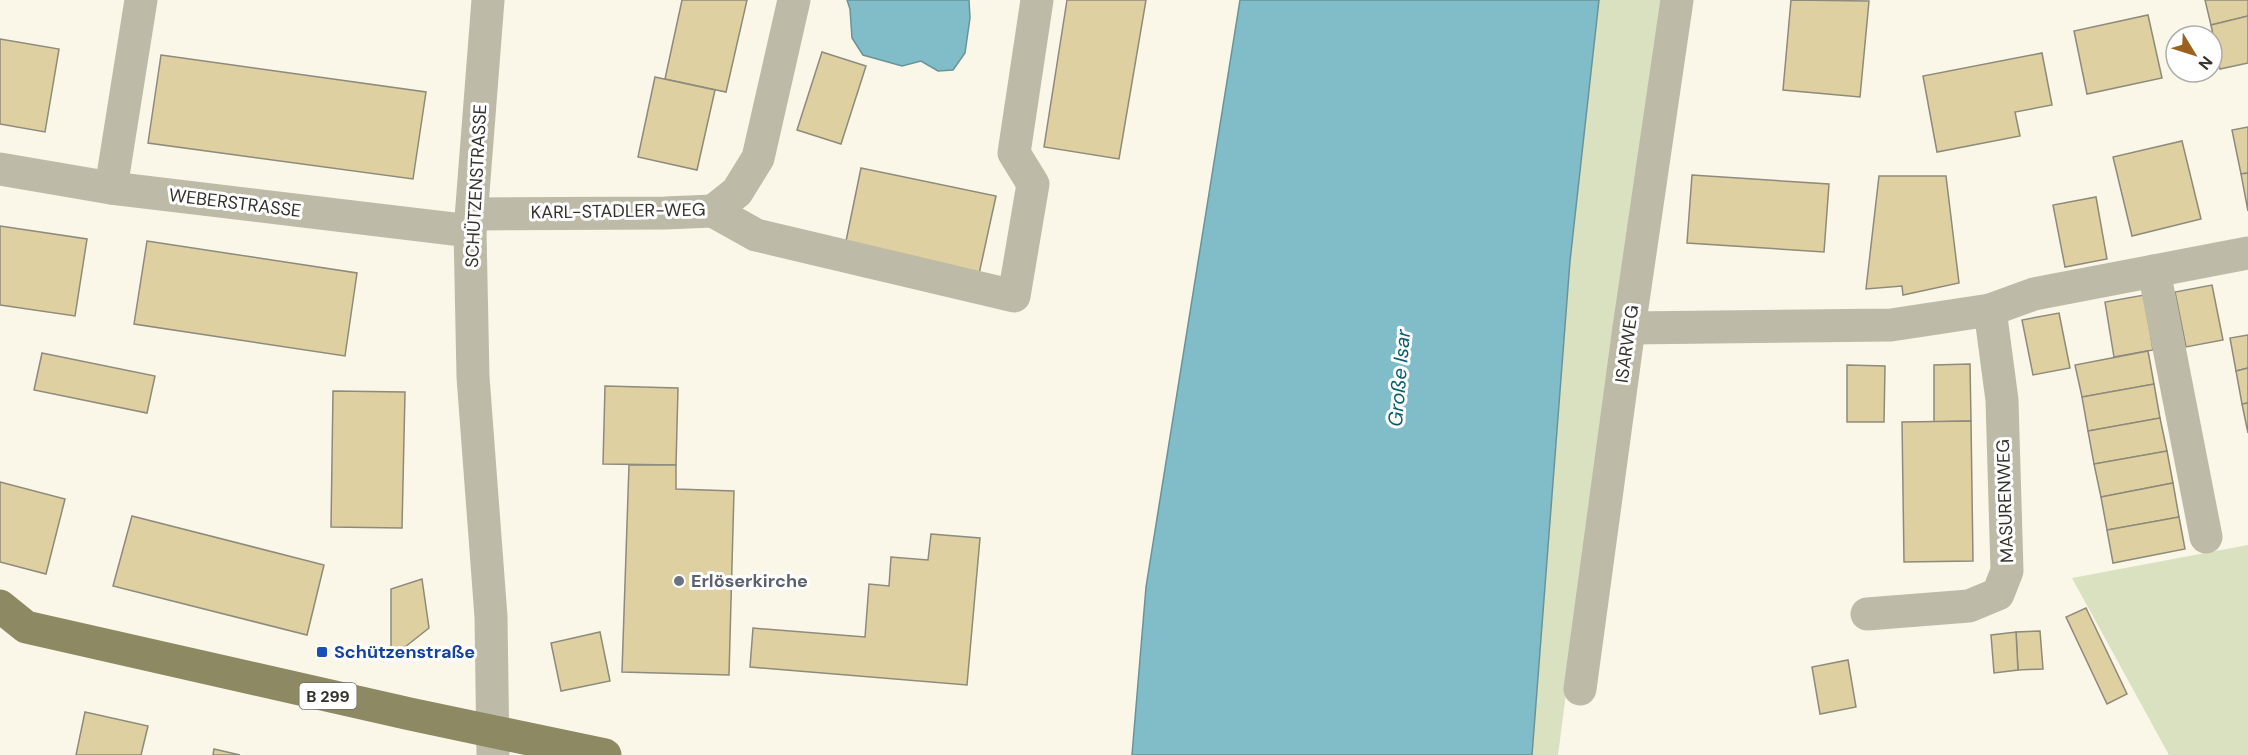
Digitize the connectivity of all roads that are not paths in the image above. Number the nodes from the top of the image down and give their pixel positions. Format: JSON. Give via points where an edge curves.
{"nodes":[{"id":1,"x":141,"y":0,"type":"edge"},
{"id":2,"x":488,"y":0,"type":"edge"},
{"id":3,"x":794,"y":0,"type":"edge"},
{"id":4,"x":1037,"y":0,"type":"edge"},
{"id":5,"x":1677,"y":0,"type":"edge"},
{"id":6,"x":0,"y":169,"type":"edge"},
{"id":7,"x":111,"y":188,"type":"junction"},
{"id":8,"x":713,"y":210,"type":"junction"},
{"id":9,"x":471,"y":223,"type":"junction"},
{"id":10,"x":2248,"y":253,"type":"edge"},
{"id":11,"x":2154,"y":271,"type":"junction"},
{"id":12,"x":1990,"y":310,"type":"junction"},
{"id":13,"x":1629,"y":328,"type":"junction"},
{"id":14,"x":2206,"y":537,"type":"dead end"},
{"id":15,"x":0,"y":606,"type":"edge"},
{"id":16,"x":1867,"y":614,"type":"dead end"},
{"id":17,"x":13,"y":631,"type":"edge"},
{"id":18,"x":1580,"y":689,"type":"dead end"},
{"id":19,"x":493,"y":744,"type":"edge"},
{"id":20,"x":604,"y":755,"type":"edge"}],
"edges":[{"from":1,"to":7,"type":"street"},
{"from":2,"to":9,"type":"street","name":"SCHÜTZENSTRASSE"},
{"from":3,"to":8,"type":"street","name":"KARL-STADLER-WEG","via":[[758,158],[737,192]]},
{"from":4,"to":8,"type":"street","via":[[1014,153],[1033,184],[1014,296],[756,235]]},
{"from":5,"to":13,"type":"street","name":"ISARWEG"},
{"from":6,"to":7,"type":"street","name":"WEBERSTRASSE"},
{"from":7,"to":9,"type":"street","name":"WEBERSTRASSE"},
{"from":8,"to":9,"type":"street","name":"KARL-STADLER-WEG"},
{"from":9,"to":19,"type":"street","name":"SCHÜTZENSTRASSE","via":[[473,376],[491,617]]},
{"from":10,"to":11,"type":"street"},
{"from":11,"to":12,"type":"street","via":[[2034,294]]},
{"from":11,"to":14,"type":"street"},
{"from":12,"to":13,"type":"street","via":[[1891,325],[1819,314]]},
{"from":12,"to":16,"type":"street","name":"MASURENWEG","via":[[2002,400],[2007,571],[1998,594],[1969,606]]},
{"from":13,"to":18,"type":"street","name":"ISARWEG"},
{"from":15,"to":17,"type":"main road","number":"B 299"},
{"from":17,"to":19,"type":"main road","number":"B 299"},
{"from":19,"to":20,"type":"main road","number":"B 299"}]}
